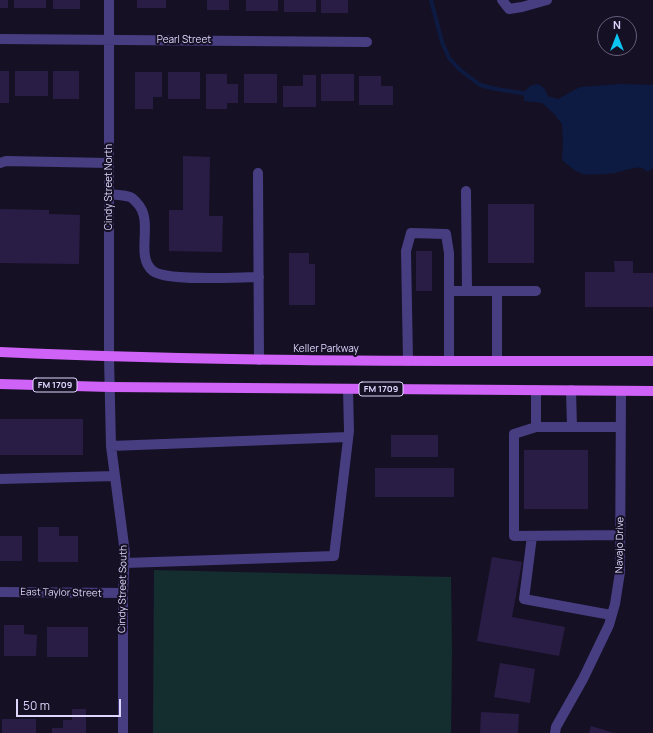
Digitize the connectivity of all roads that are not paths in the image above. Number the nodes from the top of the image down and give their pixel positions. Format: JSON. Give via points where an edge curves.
{"nodes":[{"id":1,"x":109,"y":0,"type":"edge"},
{"id":2,"x":502,"y":0,"type":"edge"},
{"id":3,"x":547,"y":0,"type":"edge"},
{"id":4,"x":0,"y":39,"type":"edge"},
{"id":5,"x":108,"y":40,"type":"junction"},
{"id":6,"x":368,"y":42,"type":"dead end"},
{"id":7,"x":0,"y":163,"type":"edge"},
{"id":8,"x":109,"y":163,"type":"junction"},
{"id":9,"x":258,"y":173,"type":"dead end"},
{"id":10,"x":466,"y":191,"type":"dead end"},
{"id":11,"x":109,"y":194,"type":"junction"},
{"id":12,"x":259,"y":277,"type":"junction"},
{"id":13,"x":449,"y":291,"type":"junction"},
{"id":14,"x":467,"y":291,"type":"junction"},
{"id":15,"x":497,"y":291,"type":"junction"},
{"id":16,"x":536,"y":291,"type":"dead end"},
{"id":17,"x":0,"y":352,"type":"edge"},
{"id":18,"x":109,"y":357,"type":"junction"},
{"id":19,"x":259,"y":360,"type":"junction"},
{"id":20,"x":408,"y":361,"type":"junction"},
{"id":21,"x":449,"y":361,"type":"junction"},
{"id":22,"x":497,"y":361,"type":"junction"},
{"id":23,"x":653,"y":361,"type":"edge"},
{"id":24,"x":109,"y":374,"type":"joint"},
{"id":25,"x":0,"y":384,"type":"edge"},
{"id":26,"x":110,"y":387,"type":"junction"},
{"id":27,"x":348,"y":389,"type":"junction"},
{"id":28,"x":536,"y":390,"type":"junction"},
{"id":29,"x":572,"y":390,"type":"junction"},
{"id":30,"x":621,"y":390,"type":"junction"},
{"id":31,"x":653,"y":391,"type":"edge"},
{"id":32,"x":536,"y":427,"type":"junction"},
{"id":33,"x":572,"y":427,"type":"junction"},
{"id":34,"x":621,"y":427,"type":"junction"},
{"id":35,"x":348,"y":437,"type":"junction"},
{"id":36,"x":111,"y":446,"type":"junction"},
{"id":37,"x":115,"y":476,"type":"junction"},
{"id":38,"x":0,"y":479,"type":"edge"},
{"id":39,"x":620,"y":535,"type":"junction"},
{"id":40,"x":532,"y":536,"type":"junction"},
{"id":41,"x":125,"y":563,"type":"junction"},
{"id":42,"x":0,"y":592,"type":"edge"},
{"id":43,"x":123,"y":593,"type":"junction"},
{"id":44,"x":611,"y":616,"type":"junction"},
{"id":45,"x":123,"y":733,"type":"edge"},
{"id":46,"x":555,"y":733,"type":"edge"}],
"edges":[{"from":1,"to":5,"type":"street","name":"Cindy Street North"},
{"from":2,"to":3,"type":"street","via":[[509,9]]},
{"from":4,"to":5,"type":"street","name":"Pearl Street"},
{"from":5,"to":6,"type":"street","name":"Pearl Street"},
{"from":5,"to":8,"type":"street","name":"Cindy Street North"},
{"from":7,"to":8,"type":"street"},
{"from":8,"to":11,"type":"street","name":"Cindy Street North"},
{"from":9,"to":12,"type":"street"},
{"from":10,"to":14,"type":"street"},
{"from":11,"to":12,"type":"street","via":[[131,197],[142,207],[146,223],[146,263],[154,272],[169,277]]},
{"from":11,"to":18,"type":"street","name":"Cindy Street North"},
{"from":12,"to":19,"type":"street"},
{"from":13,"to":14,"type":"street"},
{"from":13,"to":20,"type":"street","via":[[446,234],[411,233],[406,251]]},
{"from":13,"to":21,"type":"street"},
{"from":14,"to":15,"type":"street"},
{"from":15,"to":16,"type":"street"},
{"from":15,"to":22,"type":"street"},
{"from":17,"to":18,"type":"main road","name":"Keller Parkway"},
{"from":18,"to":19,"type":"main road","name":"Keller Parkway"},
{"from":18,"to":24,"type":"street","name":"Cindy Street North"},
{"from":19,"to":20,"type":"main road","name":"Keller Parkway"},
{"from":20,"to":21,"type":"main road","name":"Keller Parkway"},
{"from":21,"to":22,"type":"main road","name":"Keller Parkway"},
{"from":22,"to":23,"type":"main road","name":"Keller Parkway"},
{"from":24,"to":26,"type":"street","name":"Cindy Street South"},
{"from":25,"to":26,"type":"main road","number":"FM 1709"},
{"from":26,"to":27,"type":"main road","number":"FM 1709"},
{"from":26,"to":36,"type":"street","name":"Cindy Street South"},
{"from":27,"to":28,"type":"main road","number":"FM 1709"},
{"from":27,"to":35,"type":"street"},
{"from":28,"to":29,"type":"main road","number":"FM 1709"},
{"from":28,"to":32,"type":"street"},
{"from":29,"to":30,"type":"main road","number":"FM 1709"},
{"from":29,"to":33,"type":"street"},
{"from":30,"to":31,"type":"main road","number":"FM 1709"},
{"from":30,"to":34,"type":"street","name":"Navajo Drive"},
{"from":32,"to":33,"type":"street"},
{"from":32,"to":40,"type":"street","via":[[514,434],[514,536]]},
{"from":33,"to":34,"type":"street"},
{"from":34,"to":39,"type":"street","name":"Navajo Drive"},
{"from":35,"to":36,"type":"street"},
{"from":35,"to":41,"type":"street","via":[[334,556]]},
{"from":36,"to":37,"type":"street","name":"Cindy Street South"},
{"from":37,"to":38,"type":"street"},
{"from":37,"to":41,"type":"street","name":"Cindy Street South","via":[[126,553]]},
{"from":39,"to":40,"type":"street"},
{"from":39,"to":44,"type":"street","name":"Navajo Drive","via":[[620,572]]},
{"from":40,"to":44,"type":"street","via":[[524,599]]},
{"from":41,"to":43,"type":"street","name":"Cindy Street South"},
{"from":42,"to":43,"type":"street","name":"East Taylor Street"},
{"from":43,"to":45,"type":"street","name":"Cindy Street South"},
{"from":44,"to":46,"type":"street","name":"Navajo Drive"}]}
